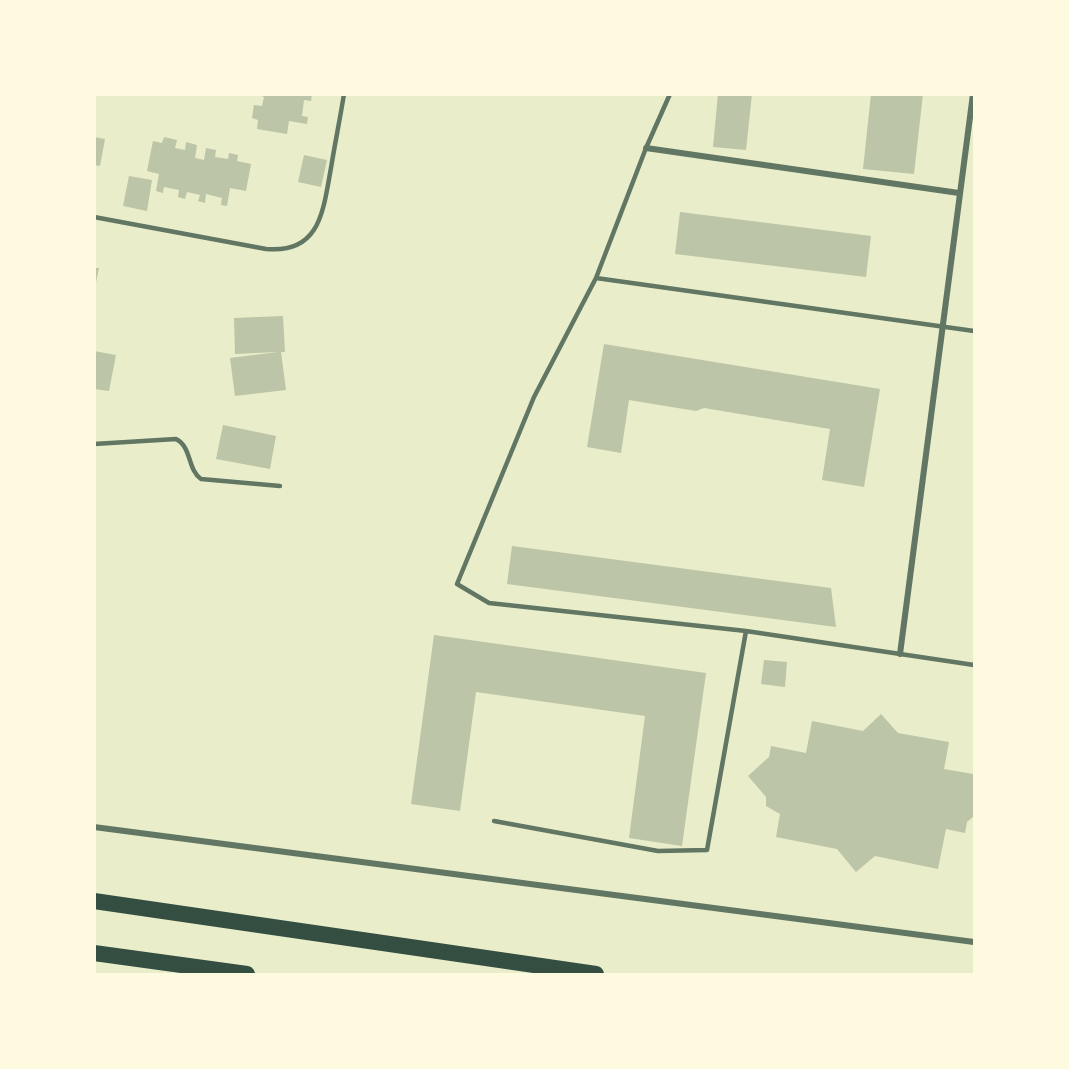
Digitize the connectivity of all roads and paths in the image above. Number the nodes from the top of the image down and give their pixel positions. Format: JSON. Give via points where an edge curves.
{"nodes":[{"id":1,"x":344,"y":94,"type":"edge"},
{"id":2,"x":670,"y":94,"type":"edge"},
{"id":3,"x":973,"y":94,"type":"edge"},
{"id":4,"x":646,"y":148,"type":"junction"},
{"id":5,"x":959,"y":193,"type":"junction"},
{"id":6,"x":94,"y":217,"type":"edge"},
{"id":7,"x":596,"y":278,"type":"junction"},
{"id":8,"x":944,"y":326,"type":"junction"},
{"id":9,"x":975,"y":331,"type":"edge"},
{"id":10,"x":94,"y":444,"type":"edge"},
{"id":11,"x":280,"y":486,"type":"dead end"},
{"id":12,"x":746,"y":631,"type":"junction"},
{"id":13,"x":900,"y":654,"type":"junction"},
{"id":14,"x":975,"y":665,"type":"edge"},
{"id":15,"x":494,"y":821,"type":"dead end"},
{"id":16,"x":94,"y":827,"type":"edge"},
{"id":17,"x":94,"y":901,"type":"edge"},
{"id":18,"x":975,"y":942,"type":"edge"},
{"id":19,"x":94,"y":953,"type":"edge"},
{"id":20,"x":247,"y":975,"type":"edge"},
{"id":21,"x":596,"y":975,"type":"edge"}],
"edges":[{"from":1,"to":6,"type":"lane","via":[[322,216],[308,238],[294,247],[266,249]]},
{"from":2,"to":4,"type":"lane"},
{"from":3,"to":5,"type":"street"},
{"from":4,"to":5,"type":"street"},
{"from":4,"to":7,"type":"lane"},
{"from":5,"to":8,"type":"street"},
{"from":7,"to":8,"type":"lane"},
{"from":7,"to":12,"type":"lane","via":[[534,397],[457,584],[489,603]]},
{"from":8,"to":9,"type":"lane"},
{"from":8,"to":13,"type":"street"},
{"from":10,"to":11,"type":"lane","via":[[176,439],[184,445],[194,472],[201,479]]},
{"from":12,"to":13,"type":"lane"},
{"from":12,"to":15,"type":"lane","via":[[707,850],[658,851]]},
{"from":13,"to":14,"type":"lane"},
{"from":16,"to":18,"type":"street"},
{"from":17,"to":21,"type":"highway"},
{"from":19,"to":20,"type":"highway"}]}
